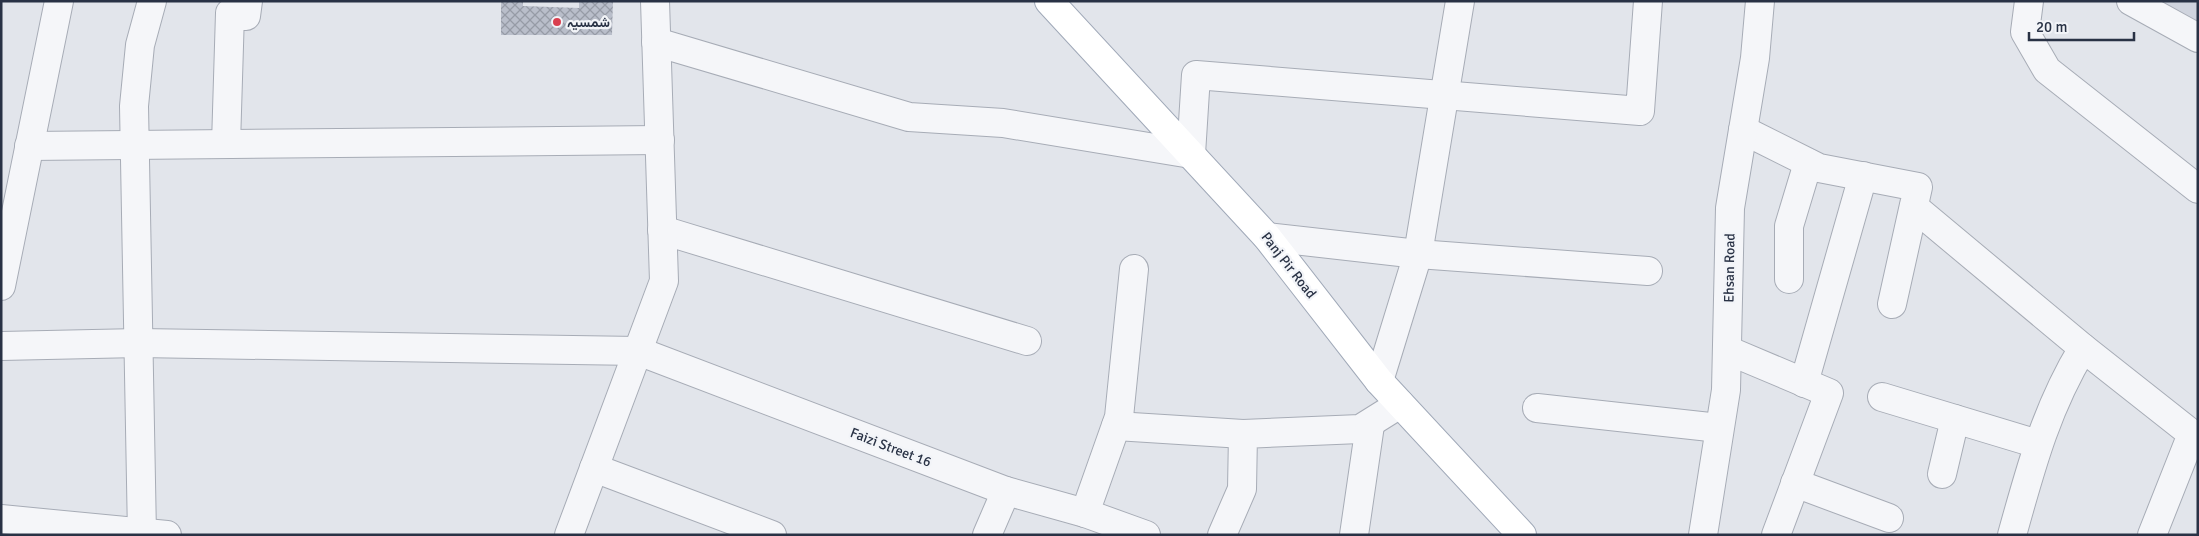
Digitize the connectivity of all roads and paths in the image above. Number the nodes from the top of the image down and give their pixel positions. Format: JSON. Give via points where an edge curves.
{"nodes":[{"id":1,"x":59,"y":1,"type":"edge"},
{"id":2,"x":152,"y":1,"type":"edge"},
{"id":3,"x":248,"y":1,"type":"edge"},
{"id":4,"x":655,"y":1,"type":"edge"},
{"id":5,"x":1460,"y":1,"type":"edge"},
{"id":6,"x":1648,"y":1,"type":"edge"},
{"id":7,"x":1760,"y":1,"type":"edge"},
{"id":8,"x":2029,"y":1,"type":"edge"},
{"id":9,"x":2131,"y":1,"type":"edge"},
{"id":10,"x":1055,"y":5,"type":"edge"},
{"id":11,"x":2198,"y":38,"type":"edge"},
{"id":12,"x":656,"y":42,"type":"junction"},
{"id":13,"x":1445,"y":96,"type":"junction"},
{"id":14,"x":1743,"y":130,"type":"junction"},
{"id":15,"x":660,"y":140,"type":"junction"},
{"id":16,"x":226,"y":144,"type":"junction"},
{"id":17,"x":135,"y":145,"type":"junction"},
{"id":18,"x":29,"y":146,"type":"junction"},
{"id":19,"x":1190,"y":154,"type":"junction"},
{"id":20,"x":1808,"y":163,"type":"junction"},
{"id":21,"x":1863,"y":176,"type":"junction"},
{"id":22,"x":2198,"y":188,"type":"edge"},
{"id":23,"x":1914,"y":207,"type":"junction"},
{"id":24,"x":662,"y":230,"type":"junction"},
{"id":25,"x":6,"y":235,"type":"edge"},
{"id":26,"x":1267,"y":237,"type":"junction"},
{"id":27,"x":1418,"y":254,"type":"junction"},
{"id":28,"x":1134,"y":269,"type":"dead end"},
{"id":29,"x":1648,"y":271,"type":"dead end"},
{"id":30,"x":1788,"y":279,"type":"dead end"},
{"id":31,"x":1,"y":286,"type":"edge"},
{"id":32,"x":1892,"y":304,"type":"dead end"},
{"id":33,"x":1027,"y":342,"type":"dead end"},
{"id":34,"x":139,"y":343,"type":"junction"},
{"id":35,"x":1,"y":346,"type":"edge"},
{"id":36,"x":2083,"y":348,"type":"junction"},
{"id":37,"x":1727,"y":350,"type":"junction"},
{"id":38,"x":638,"y":351,"type":"junction"},
{"id":39,"x":1379,"y":381,"type":"junction"},
{"id":40,"x":1804,"y":383,"type":"junction"},
{"id":41,"x":1882,"y":397,"type":"dead end"},
{"id":42,"x":1400,"y":404,"type":"junction"},
{"id":43,"x":1537,"y":408,"type":"dead end"},
{"id":44,"x":1955,"y":419,"type":"junction"},
{"id":45,"x":1370,"y":425,"type":"junction"},
{"id":46,"x":1116,"y":426,"type":"junction"},
{"id":47,"x":1719,"y":428,"type":"junction"},
{"id":48,"x":1243,"y":434,"type":"junction"},
{"id":49,"x":2038,"y":444,"type":"junction"},
{"id":50,"x":594,"y":468,"type":"junction"},
{"id":51,"x":1942,"y":474,"type":"dead end"},
{"id":52,"x":1795,"y":483,"type":"junction"},
{"id":53,"x":1006,"y":491,"type":"junction"},
{"id":54,"x":1085,"y":513,"type":"junction"},
{"id":55,"x":1889,"y":518,"type":"dead end"},
{"id":56,"x":1,"y":519,"type":"edge"},
{"id":57,"x":150,"y":534,"type":"edge"},
{"id":58,"x":569,"y":535,"type":"edge"},
{"id":59,"x":772,"y":535,"type":"edge"},
{"id":60,"x":987,"y":535,"type":"edge"},
{"id":61,"x":1146,"y":535,"type":"edge"},
{"id":62,"x":1222,"y":535,"type":"edge"},
{"id":63,"x":1354,"y":535,"type":"edge"},
{"id":64,"x":1522,"y":535,"type":"edge"},
{"id":65,"x":1703,"y":535,"type":"edge"},
{"id":66,"x":1776,"y":535,"type":"edge"},
{"id":67,"x":2012,"y":535,"type":"edge"},
{"id":68,"x":2152,"y":535,"type":"edge"}],
"edges":[{"from":1,"to":18,"type":"street"},
{"from":2,"to":17,"type":"street","via":[[140,45],[134,106]]},
{"from":3,"to":16,"type":"street","via":[[246,16],[230,13]]},
{"from":4,"to":12,"type":"street"},
{"from":5,"to":13,"type":"street"},
{"from":6,"to":13,"type":"street","via":[[1640,111]]},
{"from":7,"to":14,"type":"street","name":"Ehsan Road"},
{"from":8,"to":22,"type":"street","via":[[2024,32],[2047,70]]},
{"from":9,"to":11,"type":"street"},
{"from":10,"to":19,"type":"main road","name":"Panj Pir Road"},
{"from":12,"to":15,"type":"street"},
{"from":12,"to":19,"type":"street","via":[[909,117],[1003,123]]},
{"from":13,"to":19,"type":"street","via":[[1196,75]]},
{"from":13,"to":27,"type":"street"},
{"from":14,"to":20,"type":"street"},
{"from":14,"to":37,"type":"street","name":"Ehsan Road","via":[[1730,208]]},
{"from":15,"to":16,"type":"street"},
{"from":15,"to":24,"type":"street"},
{"from":16,"to":17,"type":"street"},
{"from":17,"to":18,"type":"street"},
{"from":17,"to":34,"type":"street"},
{"from":18,"to":25,"type":"street"},
{"from":19,"to":26,"type":"main road","name":"Panj Pir Road"},
{"from":20,"to":21,"type":"street"},
{"from":20,"to":30,"type":"street","via":[[1789,226]]},
{"from":21,"to":23,"type":"street","via":[[1918,187]]},
{"from":21,"to":40,"type":"street"},
{"from":23,"to":32,"type":"street"},
{"from":23,"to":36,"type":"street"},
{"from":24,"to":33,"type":"street"},
{"from":24,"to":38,"type":"street","via":[[664,281]]},
{"from":25,"to":31,"type":"street"},
{"from":26,"to":27,"type":"street"},
{"from":26,"to":39,"type":"main road","name":"Panj Pir Road"},
{"from":27,"to":29,"type":"street"},
{"from":27,"to":39,"type":"street"},
{"from":28,"to":46,"type":"street"},
{"from":34,"to":35,"type":"street","name":"Faizi Street 16"},
{"from":34,"to":38,"type":"street","name":"Faizi Street 16"},
{"from":34,"to":57,"type":"street"},
{"from":36,"to":49,"type":"street","via":[[2063,382]]},
{"from":36,"to":68,"type":"street","via":[[2192,434]]},
{"from":37,"to":40,"type":"street"},
{"from":37,"to":47,"type":"street","name":"Ehsan Road","via":[[1726,390]]},
{"from":38,"to":50,"type":"street"},
{"from":38,"to":53,"type":"street","name":"Faizi Street 16"},
{"from":39,"to":42,"type":"main road","name":"Panj Pir Road"},
{"from":40,"to":52,"type":"street","via":[[1829,393]]},
{"from":41,"to":44,"type":"street"},
{"from":42,"to":45,"type":"street"},
{"from":42,"to":64,"type":"main road","name":"Panj Pir Road"},
{"from":43,"to":47,"type":"street"},
{"from":44,"to":49,"type":"street"},
{"from":44,"to":51,"type":"street"},
{"from":45,"to":48,"type":"street","via":[[1360,429]]},
{"from":45,"to":63,"type":"street"},
{"from":46,"to":48,"type":"street"},
{"from":46,"to":54,"type":"street"},
{"from":47,"to":65,"type":"street","name":"Ehsan Road"},
{"from":48,"to":62,"type":"street","via":[[1242,489]]},
{"from":49,"to":67,"type":"street"},
{"from":50,"to":58,"type":"street"},
{"from":50,"to":59,"type":"street"},
{"from":52,"to":55,"type":"street"},
{"from":52,"to":66,"type":"street"},
{"from":53,"to":54,"type":"street","name":"Faizi Street 16"},
{"from":53,"to":60,"type":"street"},
{"from":54,"to":61,"type":"street","name":"Faizi Street 16"},
{"from":56,"to":57,"type":"street"}]}
